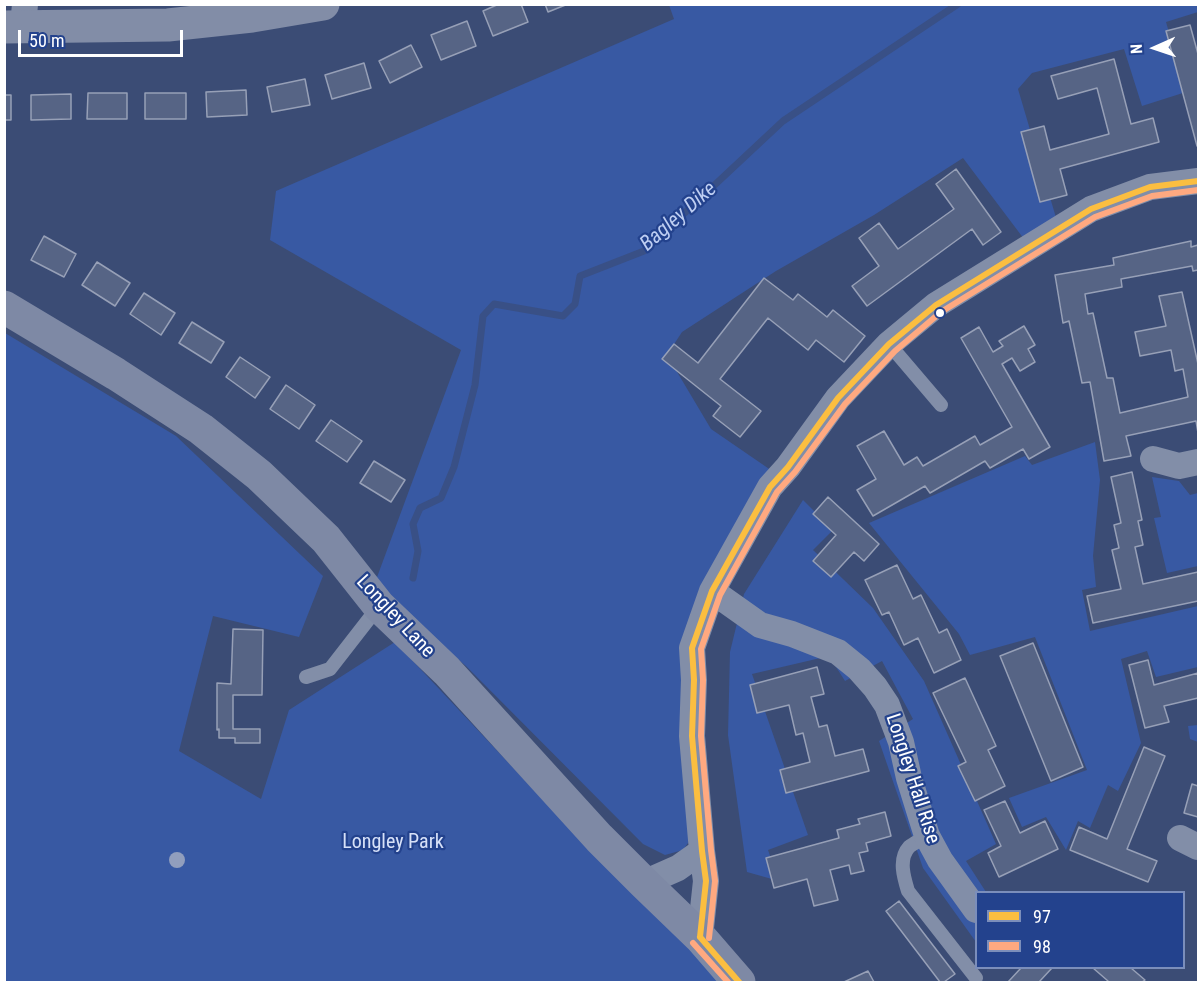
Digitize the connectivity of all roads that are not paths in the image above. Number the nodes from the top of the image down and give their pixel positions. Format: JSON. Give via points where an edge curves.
{"nodes":[{"id":1,"x":323,"y":4,"type":"edge"},
{"id":2,"x":17,"y":20,"type":"edge"},
{"id":3,"x":1198,"y":181,"type":"edge"},
{"id":4,"x":4,"y":307,"type":"edge"},
{"id":5,"x":889,"y":344,"type":"junction"},
{"id":6,"x":941,"y":405,"type":"dead end"},
{"id":7,"x":1153,"y":459,"type":"dead end"},
{"id":8,"x":1198,"y":462,"type":"edge"},
{"id":9,"x":712,"y":591,"type":"junction"},
{"id":10,"x":379,"y":606,"type":"junction"},
{"id":11,"x":306,"y":677,"type":"dead end"},
{"id":12,"x":927,"y":836,"type":"junction"},
{"id":13,"x":702,"y":851,"type":"junction"},
{"id":14,"x":644,"y":883,"type":"junction"},
{"id":15,"x":975,"y":909,"type":"edge"},
{"id":16,"x":700,"y":937,"type":"junction"},
{"id":17,"x":976,"y":978,"type":"dead end"},
{"id":18,"x":739,"y":982,"type":"edge"}],
"edges":[{"from":1,"to":2,"type":"main road","via":[[168,25]]},
{"from":3,"to":5,"type":"street","via":[[1150,187],[1090,209],[936,305]]},
{"from":4,"to":10,"type":"street","name":"Longley Lane","via":[[201,429],[259,475],[326,539]]},
{"from":5,"to":6,"type":"lane"},
{"from":5,"to":9,"type":"street","via":[[838,398],[770,487]]},
{"from":7,"to":8,"type":"street","via":[[1179,466]]},
{"from":9,"to":12,"type":"street","name":"Longley Hall Rise","via":[[760,625],[838,652],[875,687],[887,705],[901,742]]},
{"from":9,"to":13,"type":"street","via":[[692,648],[692,736]]},
{"from":10,"to":11,"type":"lane","via":[[330,669]]},
{"from":10,"to":14,"type":"street","name":"Longley Lane","via":[[447,671]]},
{"from":12,"to":15,"type":"street","name":"Longley Hall Rise"},
{"from":12,"to":17,"type":"lane","via":[[908,848],[903,877],[908,891]]},
{"from":13,"to":14,"type":"street","via":[[678,868]]},
{"from":13,"to":16,"type":"street","via":[[706,881]]},
{"from":14,"to":16,"type":"street","name":"Longley Lane"},
{"from":16,"to":18,"type":"street","name":"Longley Lane"}]}
